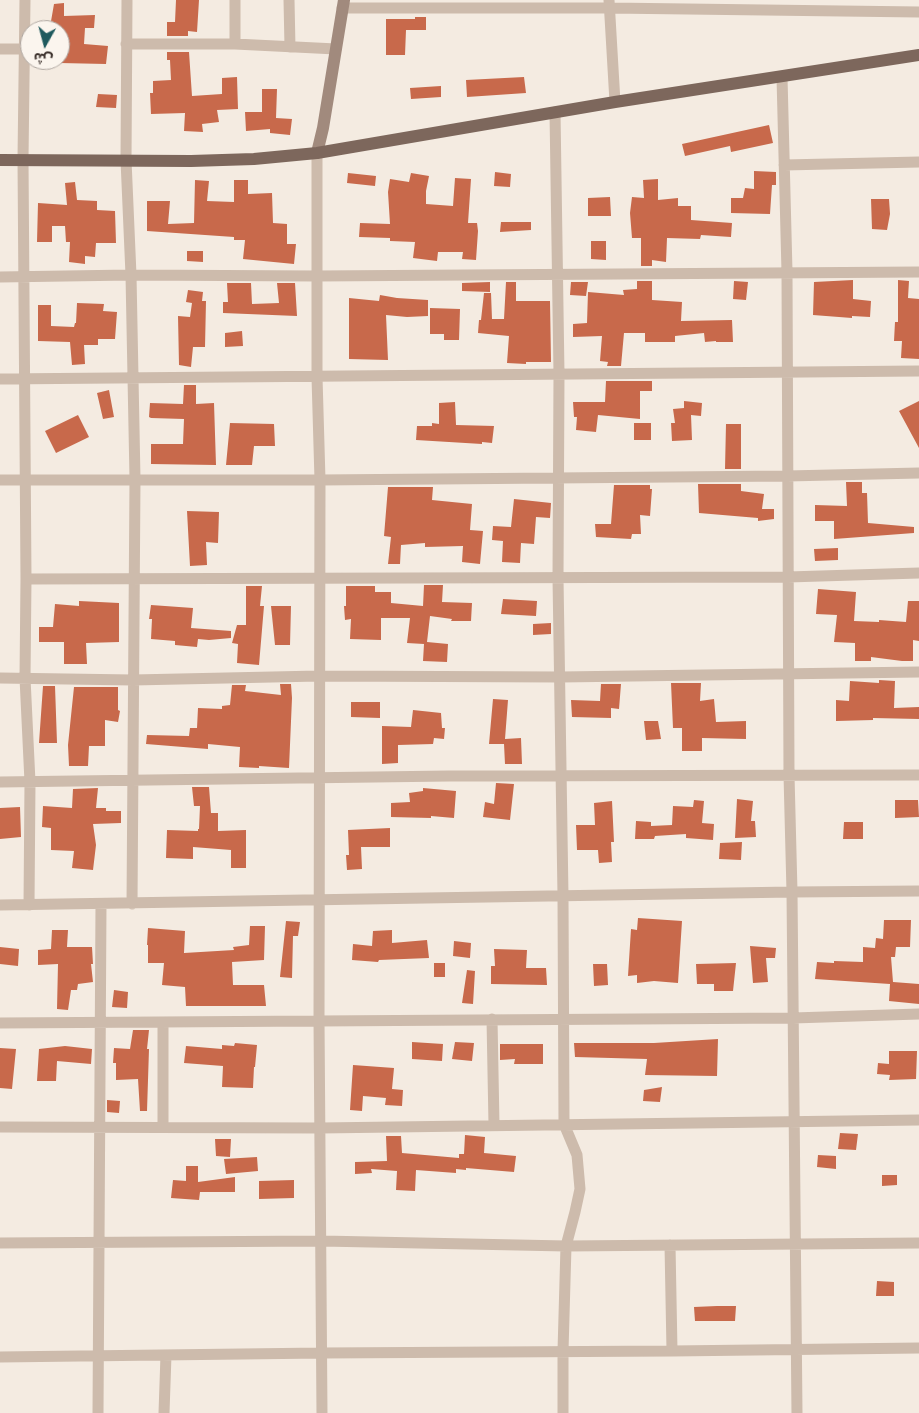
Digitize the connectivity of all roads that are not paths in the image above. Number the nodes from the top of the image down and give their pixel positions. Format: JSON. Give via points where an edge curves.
{"nodes":[{"id":1,"x":25,"y":0,"type":"edge"},
{"id":2,"x":127,"y":0,"type":"edge"},
{"id":3,"x":235,"y":0,"type":"edge"},
{"id":4,"x":289,"y":0,"type":"edge"},
{"id":5,"x":343,"y":4,"type":"edge"},
{"id":6,"x":609,"y":4,"type":"edge"},
{"id":7,"x":804,"y":5,"type":"edge"},
{"id":8,"x":919,"y":12,"type":"edge"},
{"id":9,"x":25,"y":20,"type":"edge"},
{"id":10,"x":126,"y":44,"type":"junction"},
{"id":11,"x":235,"y":44,"type":"junction"},
{"id":12,"x":290,"y":47,"type":"junction"},
{"id":13,"x":0,"y":48,"type":"edge"},
{"id":14,"x":20,"y":49,"type":"edge"},
{"id":15,"x":336,"y":49,"type":"junction"},
{"id":16,"x":919,"y":55,"type":"edge"},
{"id":17,"x":24,"y":70,"type":"edge"},
{"id":18,"x":782,"y":76,"type":"junction"},
{"id":19,"x":614,"y":102,"type":"junction"},
{"id":20,"x":556,"y":112,"type":"junction"},
{"id":21,"x":317,"y":153,"type":"junction"},
{"id":22,"x":0,"y":160,"type":"edge"},
{"id":23,"x":23,"y":160,"type":"junction"},
{"id":24,"x":126,"y":160,"type":"junction"},
{"id":25,"x":919,"y":162,"type":"edge"},
{"id":26,"x":784,"y":165,"type":"junction"},
{"id":27,"x":787,"y":272,"type":"junction"},
{"id":28,"x":919,"y":272,"type":"edge"},
{"id":29,"x":131,"y":275,"type":"junction"},
{"id":30,"x":558,"y":275,"type":"junction"},
{"id":31,"x":24,"y":276,"type":"junction"},
{"id":32,"x":317,"y":276,"type":"junction"},
{"id":33,"x":0,"y":277,"type":"edge"},
{"id":34,"x":919,"y":371,"type":"edge"},
{"id":35,"x":787,"y":372,"type":"junction"},
{"id":36,"x":559,"y":374,"type":"junction"},
{"id":37,"x":317,"y":377,"type":"junction"},
{"id":38,"x":0,"y":379,"type":"edge"},
{"id":39,"x":25,"y":379,"type":"junction"},
{"id":40,"x":133,"y":379,"type":"junction"},
{"id":41,"x":919,"y":473,"type":"edge"},
{"id":42,"x":787,"y":476,"type":"junction"},
{"id":43,"x":558,"y":478,"type":"junction"},
{"id":44,"x":135,"y":479,"type":"junction"},
{"id":45,"x":0,"y":480,"type":"edge"},
{"id":46,"x":25,"y":480,"type":"junction"},
{"id":47,"x":320,"y":480,"type":"junction"},
{"id":48,"x":919,"y":573,"type":"edge"},
{"id":49,"x":320,"y":577,"type":"junction"},
{"id":50,"x":788,"y":577,"type":"junction"},
{"id":51,"x":558,"y":578,"type":"junction"},
{"id":52,"x":26,"y":579,"type":"junction"},
{"id":53,"x":134,"y":579,"type":"junction"},
{"id":54,"x":919,"y":672,"type":"edge"},
{"id":55,"x":790,"y":674,"type":"junction"},
{"id":56,"x":319,"y":676,"type":"junction"},
{"id":57,"x":561,"y":677,"type":"junction"},
{"id":58,"x":0,"y":678,"type":"edge"},
{"id":59,"x":25,"y":678,"type":"junction"},
{"id":60,"x":133,"y":680,"type":"junction"},
{"id":61,"x":789,"y":775,"type":"junction"},
{"id":62,"x":919,"y":775,"type":"edge"},
{"id":63,"x":320,"y":777,"type":"junction"},
{"id":64,"x":562,"y":777,"type":"junction"},
{"id":65,"x":132,"y":781,"type":"junction"},
{"id":66,"x":0,"y":782,"type":"edge"},
{"id":67,"x":30,"y":782,"type":"junction"},
{"id":68,"x":792,"y":892,"type":"junction"},
{"id":69,"x":919,"y":892,"type":"edge"},
{"id":70,"x":563,"y":896,"type":"junction"},
{"id":71,"x":320,"y":899,"type":"junction"},
{"id":72,"x":101,"y":904,"type":"junction"},
{"id":73,"x":132,"y":904,"type":"junction"},
{"id":74,"x":0,"y":905,"type":"edge"},
{"id":75,"x":29,"y":905,"type":"junction"},
{"id":76,"x":919,"y":1014,"type":"edge"},
{"id":77,"x":562,"y":1018,"type":"junction"},
{"id":78,"x":793,"y":1018,"type":"junction"},
{"id":79,"x":492,"y":1019,"type":"junction"},
{"id":80,"x":319,"y":1020,"type":"junction"},
{"id":81,"x":0,"y":1023,"type":"edge"},
{"id":82,"x":163,"y":1023,"type":"junction"},
{"id":83,"x":102,"y":1024,"type":"junction"},
{"id":84,"x":919,"y":1120,"type":"edge"},
{"id":85,"x":794,"y":1122,"type":"junction"},
{"id":86,"x":564,"y":1124,"type":"junction"},
{"id":87,"x":494,"y":1125,"type":"junction"},
{"id":88,"x":0,"y":1127,"type":"edge"},
{"id":89,"x":100,"y":1127,"type":"junction"},
{"id":90,"x":163,"y":1127,"type":"junction"},
{"id":91,"x":320,"y":1128,"type":"junction"},
{"id":92,"x":322,"y":1241,"type":"junction"},
{"id":93,"x":0,"y":1242,"type":"edge"},
{"id":94,"x":99,"y":1242,"type":"junction"},
{"id":95,"x":919,"y":1243,"type":"edge"},
{"id":96,"x":670,"y":1245,"type":"junction"},
{"id":97,"x":794,"y":1245,"type":"junction"},
{"id":98,"x":566,"y":1246,"type":"junction"},
{"id":99,"x":919,"y":1348,"type":"edge"},
{"id":100,"x":796,"y":1349,"type":"junction"},
{"id":101,"x":563,"y":1351,"type":"junction"},
{"id":102,"x":672,"y":1351,"type":"junction"},
{"id":103,"x":322,"y":1352,"type":"junction"},
{"id":104,"x":166,"y":1355,"type":"junction"},
{"id":105,"x":99,"y":1356,"type":"junction"},
{"id":106,"x":0,"y":1357,"type":"edge"},
{"id":107,"x":98,"y":1413,"type":"edge"},
{"id":108,"x":164,"y":1413,"type":"edge"},
{"id":109,"x":322,"y":1413,"type":"edge"},
{"id":110,"x":563,"y":1413,"type":"edge"},
{"id":111,"x":797,"y":1413,"type":"edge"}],
"edges":[{"from":1,"to":9,"type":"street"},
{"from":2,"to":10,"type":"street"},
{"from":3,"to":11,"type":"street"},
{"from":4,"to":12,"type":"street"},
{"from":5,"to":6,"type":"street"},
{"from":5,"to":15,"type":"street"},
{"from":6,"to":7,"type":"street"},
{"from":6,"to":19,"type":"street"},
{"from":7,"to":8,"type":"street"},
{"from":10,"to":11,"type":"street"},
{"from":10,"to":24,"type":"street"},
{"from":11,"to":12,"type":"street"},
{"from":12,"to":15,"type":"street"},
{"from":13,"to":14,"type":"street"},
{"from":15,"to":21,"type":"street"},
{"from":16,"to":18,"type":"main road"},
{"from":17,"to":23,"type":"street"},
{"from":18,"to":19,"type":"main road"},
{"from":18,"to":26,"type":"street"},
{"from":19,"to":20,"type":"main road"},
{"from":20,"to":21,"type":"main road"},
{"from":20,"to":30,"type":"street"},
{"from":21,"to":24,"type":"main road","via":[[254,159]]},
{"from":21,"to":32,"type":"street"},
{"from":22,"to":23,"type":"main road"},
{"from":23,"to":24,"type":"main road"},
{"from":23,"to":31,"type":"street"},
{"from":24,"to":29,"type":"street"},
{"from":25,"to":26,"type":"street"},
{"from":26,"to":27,"type":"street"},
{"from":27,"to":28,"type":"street"},
{"from":27,"to":30,"type":"street"},
{"from":27,"to":35,"type":"street"},
{"from":29,"to":31,"type":"street"},
{"from":29,"to":32,"type":"street"},
{"from":29,"to":40,"type":"street"},
{"from":30,"to":32,"type":"street"},
{"from":30,"to":36,"type":"street"},
{"from":31,"to":33,"type":"street"},
{"from":31,"to":39,"type":"street"},
{"from":32,"to":37,"type":"street"},
{"from":34,"to":35,"type":"street"},
{"from":35,"to":36,"type":"street"},
{"from":35,"to":42,"type":"street"},
{"from":36,"to":37,"type":"street"},
{"from":36,"to":43,"type":"street"},
{"from":37,"to":40,"type":"street"},
{"from":37,"to":47,"type":"street"},
{"from":38,"to":39,"type":"street"},
{"from":39,"to":40,"type":"street"},
{"from":39,"to":46,"type":"street"},
{"from":40,"to":44,"type":"street"},
{"from":41,"to":42,"type":"street"},
{"from":42,"to":43,"type":"street"},
{"from":42,"to":50,"type":"street"},
{"from":43,"to":47,"type":"street"},
{"from":43,"to":51,"type":"street"},
{"from":44,"to":46,"type":"street"},
{"from":44,"to":47,"type":"street"},
{"from":44,"to":53,"type":"street"},
{"from":45,"to":46,"type":"street"},
{"from":46,"to":52,"type":"street"},
{"from":47,"to":49,"type":"street"},
{"from":48,"to":50,"type":"street"},
{"from":49,"to":51,"type":"street"},
{"from":49,"to":53,"type":"street"},
{"from":49,"to":56,"type":"street"},
{"from":50,"to":51,"type":"street"},
{"from":50,"to":55,"type":"street"},
{"from":51,"to":57,"type":"street"},
{"from":52,"to":53,"type":"street"},
{"from":52,"to":59,"type":"street"},
{"from":53,"to":60,"type":"street"},
{"from":54,"to":55,"type":"street"},
{"from":55,"to":57,"type":"street"},
{"from":55,"to":61,"type":"street"},
{"from":56,"to":57,"type":"street"},
{"from":56,"to":60,"type":"street"},
{"from":56,"to":63,"type":"street"},
{"from":57,"to":64,"type":"street"},
{"from":58,"to":59,"type":"street"},
{"from":59,"to":60,"type":"street"},
{"from":59,"to":67,"type":"street"},
{"from":60,"to":65,"type":"street"},
{"from":61,"to":62,"type":"street"},
{"from":61,"to":64,"type":"street"},
{"from":61,"to":68,"type":"street"},
{"from":63,"to":64,"type":"street"},
{"from":63,"to":65,"type":"street"},
{"from":63,"to":71,"type":"street"},
{"from":64,"to":70,"type":"street"},
{"from":65,"to":67,"type":"street"},
{"from":65,"to":73,"type":"street"},
{"from":66,"to":67,"type":"street"},
{"from":67,"to":75,"type":"street"},
{"from":68,"to":69,"type":"street"},
{"from":68,"to":70,"type":"street"},
{"from":68,"to":78,"type":"street"},
{"from":70,"to":71,"type":"street"},
{"from":70,"to":77,"type":"street"},
{"from":71,"to":73,"type":"street"},
{"from":71,"to":80,"type":"street"},
{"from":72,"to":73,"type":"street"},
{"from":72,"to":75,"type":"street"},
{"from":72,"to":83,"type":"street"},
{"from":74,"to":75,"type":"street"},
{"from":76,"to":78,"type":"street"},
{"from":77,"to":78,"type":"street"},
{"from":77,"to":79,"type":"street"},
{"from":77,"to":86,"type":"street"},
{"from":78,"to":85,"type":"street"},
{"from":79,"to":80,"type":"street"},
{"from":79,"to":87,"type":"street"},
{"from":80,"to":82,"type":"street"},
{"from":80,"to":91,"type":"street"},
{"from":81,"to":83,"type":"street"},
{"from":82,"to":83,"type":"street"},
{"from":82,"to":90,"type":"street"},
{"from":83,"to":89,"type":"street"},
{"from":84,"to":85,"type":"street"},
{"from":85,"to":86,"type":"street"},
{"from":85,"to":97,"type":"street"},
{"from":86,"to":87,"type":"street"},
{"from":86,"to":98,"type":"street","via":[[577,1154],[580,1189]]},
{"from":87,"to":91,"type":"street"},
{"from":88,"to":89,"type":"street"},
{"from":89,"to":90,"type":"street"},
{"from":89,"to":94,"type":"street"},
{"from":90,"to":91,"type":"street"},
{"from":91,"to":92,"type":"street"},
{"from":92,"to":94,"type":"street"},
{"from":92,"to":98,"type":"street"},
{"from":92,"to":103,"type":"street"},
{"from":93,"to":94,"type":"street"},
{"from":94,"to":105,"type":"street"},
{"from":95,"to":97,"type":"street"},
{"from":96,"to":97,"type":"street"},
{"from":96,"to":98,"type":"street"},
{"from":96,"to":102,"type":"street"},
{"from":97,"to":100,"type":"street"},
{"from":98,"to":101,"type":"street"},
{"from":99,"to":100,"type":"street"},
{"from":100,"to":102,"type":"street"},
{"from":100,"to":111,"type":"street"},
{"from":101,"to":102,"type":"street"},
{"from":101,"to":103,"type":"street"},
{"from":101,"to":110,"type":"street"},
{"from":103,"to":104,"type":"street"},
{"from":103,"to":109,"type":"street"},
{"from":104,"to":105,"type":"street"},
{"from":104,"to":108,"type":"street"},
{"from":105,"to":106,"type":"street"},
{"from":105,"to":107,"type":"street"}]}
